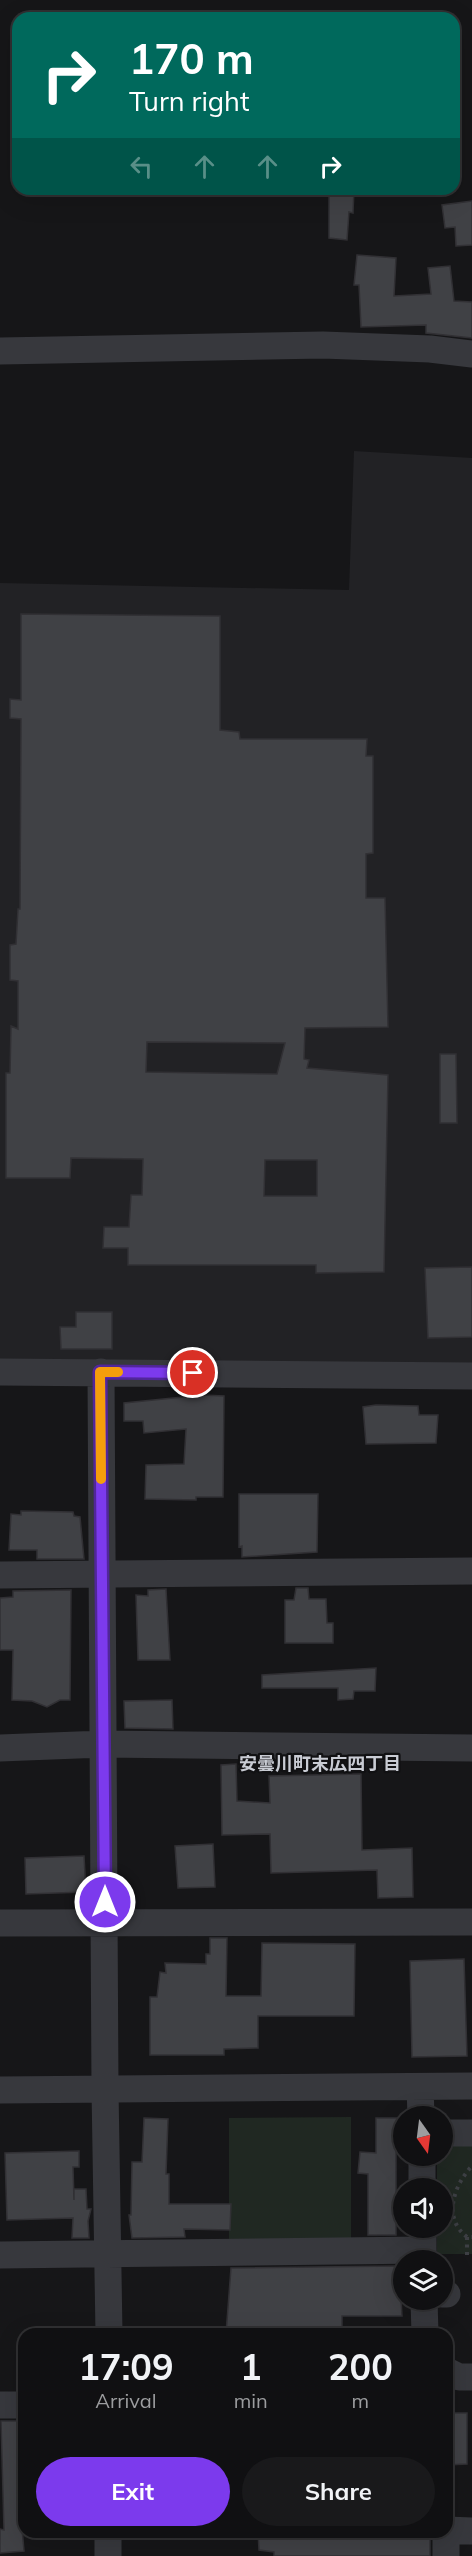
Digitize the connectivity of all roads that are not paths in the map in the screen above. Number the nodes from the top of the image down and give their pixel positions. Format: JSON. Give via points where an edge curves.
{"nodes":[{"id":1,"x":0,"y":351,"type":"edge"},
{"id":2,"x":472,"y":354,"type":"edge"},
{"id":3,"x":0,"y":1372,"type":"edge"},
{"id":4,"x":100,"y":1372,"type":"junction"},
{"id":5,"x":472,"y":1376,"type":"edge"},
{"id":6,"x":472,"y":1571,"type":"edge"},
{"id":7,"x":0,"y":1575,"type":"edge"},
{"id":8,"x":101,"y":1575,"type":"junction"},
{"id":9,"x":104,"y":1744,"type":"junction"},
{"id":10,"x":0,"y":1748,"type":"edge"},
{"id":11,"x":472,"y":1749,"type":"edge"},
{"id":12,"x":472,"y":1922,"type":"edge"},
{"id":13,"x":0,"y":1923,"type":"edge"},
{"id":14,"x":105,"y":1924,"type":"junction"},
{"id":15,"x":472,"y":2086,"type":"edge"},
{"id":16,"x":420,"y":2087,"type":"junction"},
{"id":17,"x":105,"y":2089,"type":"junction"},
{"id":18,"x":0,"y":2090,"type":"edge"},
{"id":19,"x":421,"y":2106,"type":"edge"},
{"id":20,"x":453,"y":2133,"type":"edge"},
{"id":21,"x":472,"y":2133,"type":"edge"},
{"id":22,"x":423,"y":2246,"type":"edge"},
{"id":23,"x":107,"y":2254,"type":"junction"},
{"id":24,"x":0,"y":2255,"type":"edge"},
{"id":25,"x":433,"y":2310,"type":"edge"},
{"id":26,"x":109,"y":2328,"type":"edge"},
{"id":27,"x":427,"y":2328,"type":"edge"},
{"id":28,"x":453,"y":2374,"type":"edge"},
{"id":29,"x":472,"y":2377,"type":"edge"},
{"id":30,"x":0,"y":2405,"type":"edge"},
{"id":31,"x":18,"y":2405,"type":"edge"},
{"id":32,"x":472,"y":2530,"type":"edge"},
{"id":33,"x":453,"y":2531,"type":"edge"},
{"id":34,"x":108,"y":2538,"type":"edge"},
{"id":35,"x":446,"y":2538,"type":"edge"},
{"id":36,"x":108,"y":2556,"type":"edge"},
{"id":37,"x":446,"y":2556,"type":"edge"}],
"edges":[{"from":1,"to":2,"type":"street","via":[[323,345]]},
{"from":3,"to":4,"type":"street"},
{"from":4,"to":5,"type":"street"},
{"from":4,"to":8,"type":"street"},
{"from":6,"to":8,"type":"street"},
{"from":7,"to":8,"type":"street"},
{"from":8,"to":9,"type":"street"},
{"from":9,"to":10,"type":"street"},
{"from":9,"to":11,"type":"street"},
{"from":9,"to":14,"type":"street"},
{"from":12,"to":14,"type":"street"},
{"from":13,"to":14,"type":"street"},
{"from":14,"to":17,"type":"street"},
{"from":15,"to":16,"type":"street"},
{"from":16,"to":17,"type":"street"},
{"from":16,"to":19,"type":"street"},
{"from":17,"to":18,"type":"street"},
{"from":17,"to":23,"type":"street"},
{"from":20,"to":21,"type":"street"},
{"from":22,"to":23,"type":"street"},
{"from":23,"to":24,"type":"street"},
{"from":23,"to":26,"type":"street"},
{"from":25,"to":27,"type":"street"},
{"from":28,"to":29,"type":"street"},
{"from":30,"to":31,"type":"street"},
{"from":32,"to":33,"type":"street"},
{"from":34,"to":36,"type":"street"},
{"from":35,"to":37,"type":"street"}]}
